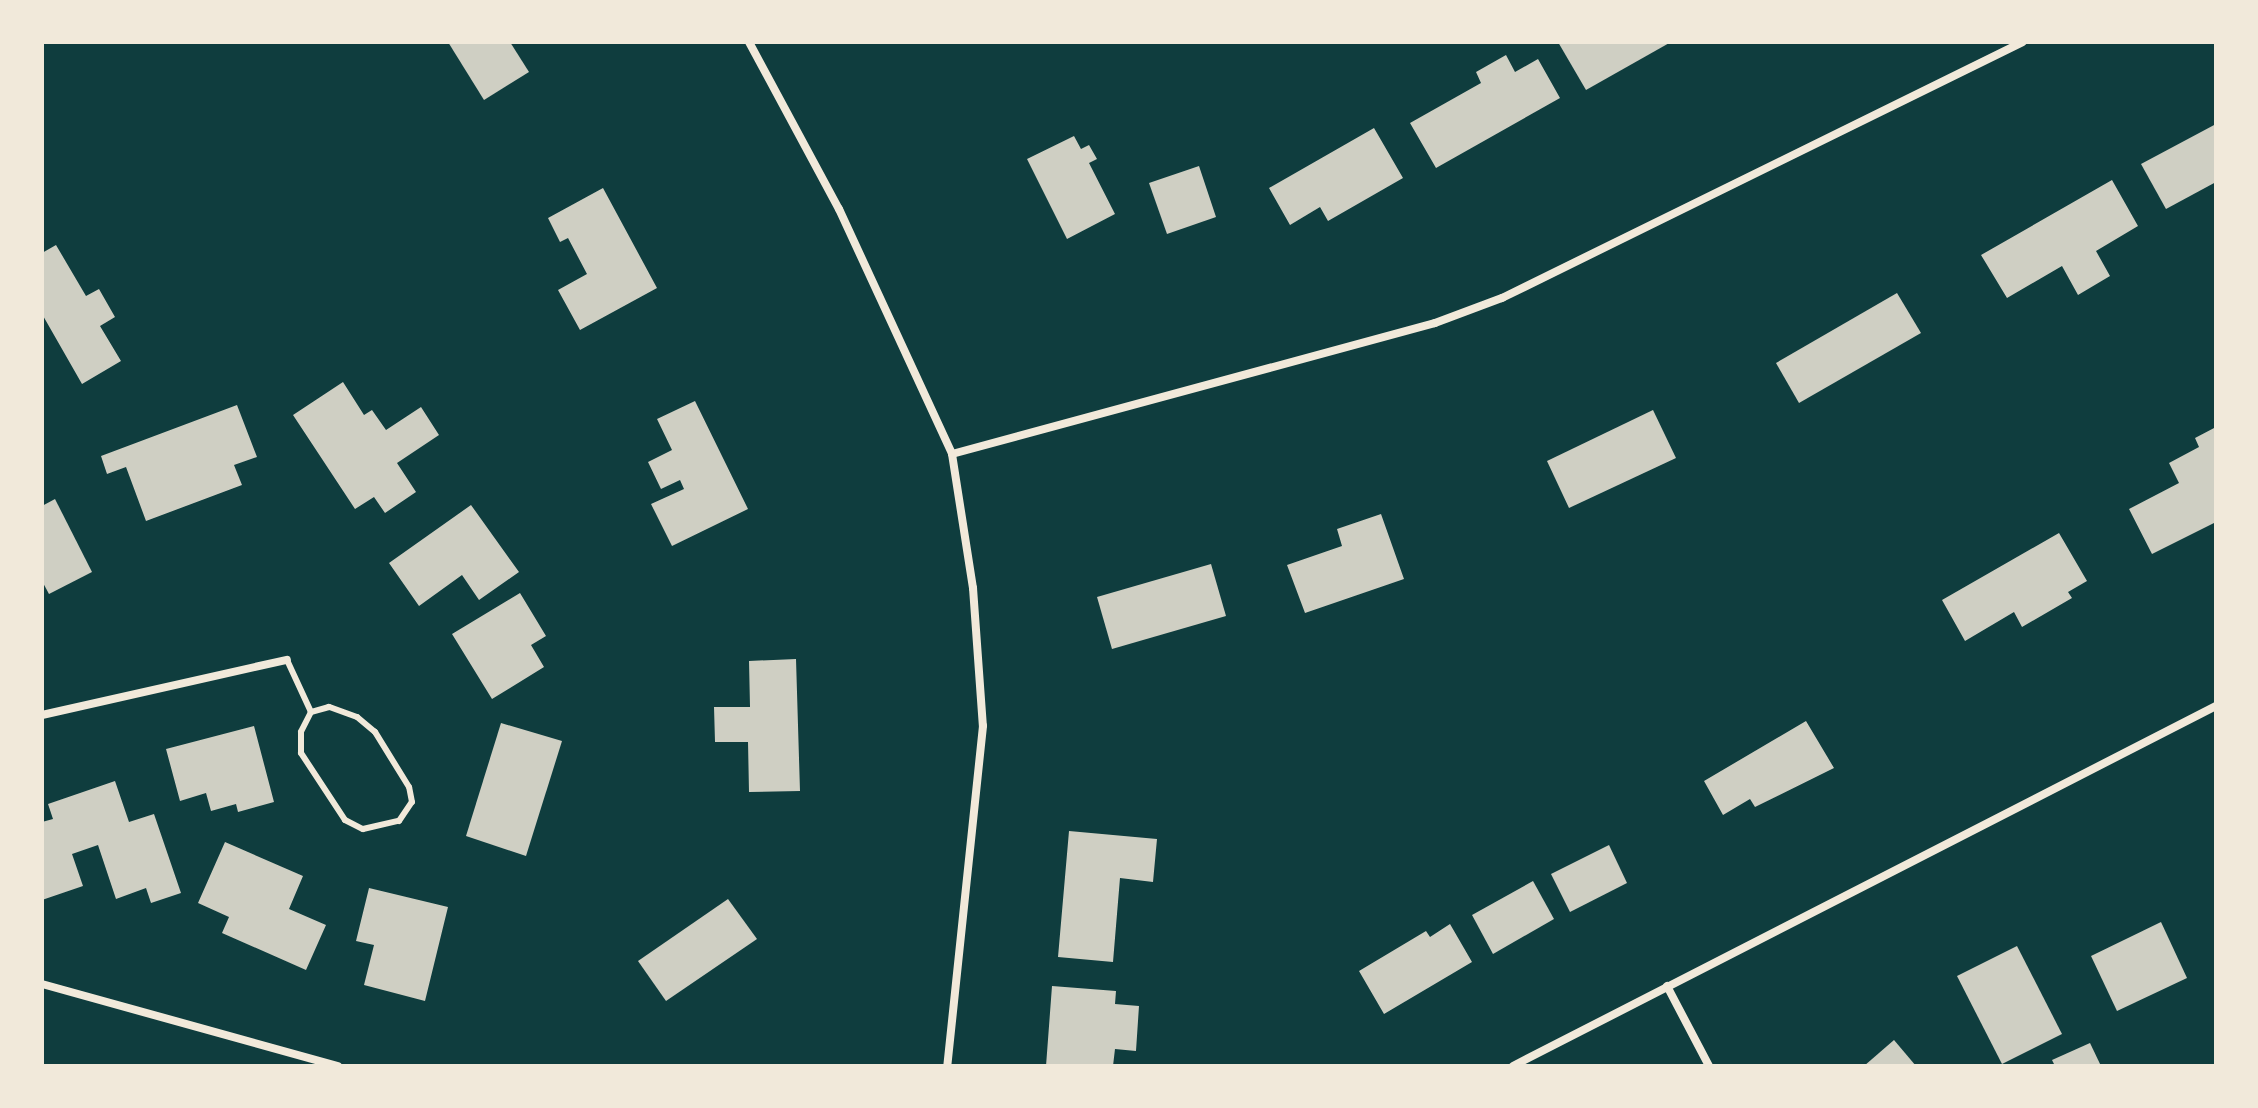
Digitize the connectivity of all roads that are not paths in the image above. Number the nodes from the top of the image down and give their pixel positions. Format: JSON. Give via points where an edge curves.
{"nodes":[{"id":1,"x":749,"y":42,"type":"edge"},
{"id":2,"x":2023,"y":42,"type":"edge"},
{"id":3,"x":952,"y":454,"type":"junction"},
{"id":4,"x":287,"y":660,"type":"joint"},
{"id":5,"x":2216,"y":706,"type":"edge"},
{"id":6,"x":311,"y":712,"type":"junction"},
{"id":7,"x":42,"y":715,"type":"edge"},
{"id":8,"x":42,"y":984,"type":"edge"},
{"id":9,"x":1667,"y":986,"type":"junction"},
{"id":10,"x":338,"y":1066,"type":"edge"},
{"id":11,"x":947,"y":1066,"type":"edge"},
{"id":12,"x":1513,"y":1066,"type":"edge"},
{"id":13,"x":1709,"y":1066,"type":"edge"}],
"edges":[{"from":1,"to":3,"type":"street","via":[[839,209]]},
{"from":2,"to":3,"type":"street","via":[[1502,298],[1435,323]]},
{"from":3,"to":11,"type":"street","via":[[973,588],[983,726]]},
{"from":4,"to":6,"type":"lane"},
{"from":4,"to":7,"type":"street"},
{"from":5,"to":9,"type":"street"},
{"from":6,"to":6,"type":"lane","via":[[301,732],[301,753],[345,820],[363,829],[399,821],[412,802],[409,787],[375,732],[357,717],[329,707]]},
{"from":8,"to":10,"type":"street"},
{"from":9,"to":12,"type":"street"},
{"from":9,"to":13,"type":"street"}]}
